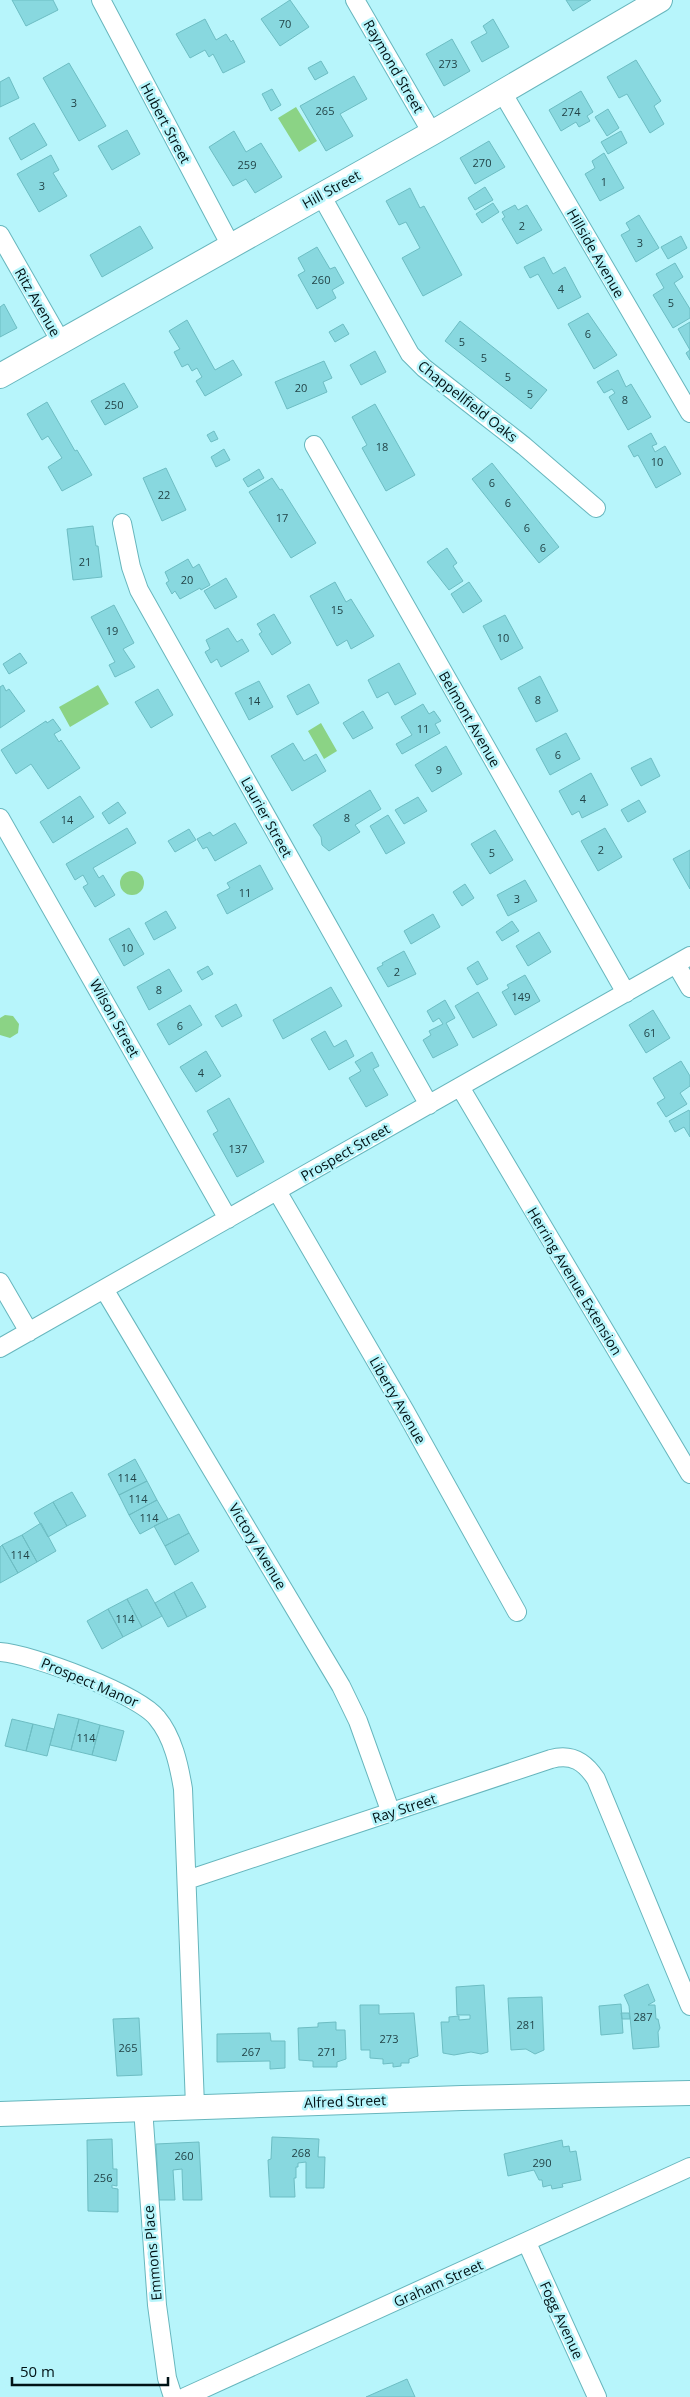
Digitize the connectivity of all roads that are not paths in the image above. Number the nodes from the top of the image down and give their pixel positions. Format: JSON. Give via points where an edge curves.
{"nodes":[{"id":1,"x":100,"y":0,"type":"edge"},
{"id":2,"x":355,"y":0,"type":"edge"},
{"id":3,"x":660,"y":0,"type":"edge"},
{"id":4,"x":502,"y":92,"type":"junction"},
{"id":5,"x":432,"y":133,"type":"junction"},
{"id":6,"x":321,"y":195,"type":"junction"},
{"id":7,"x":0,"y":236,"type":"edge"},
{"id":8,"x":231,"y":246,"type":"junction"},
{"id":9,"x":61,"y":342,"type":"junction"},
{"id":10,"x":0,"y":376,"type":"edge"},
{"id":11,"x":690,"y":413,"type":"edge"},
{"id":12,"x":314,"y":445,"type":"dead end"},
{"id":13,"x":596,"y":508,"type":"dead end"},
{"id":14,"x":122,"y":523,"type":"dead end"},
{"id":15,"x":0,"y":818,"type":"edge"},
{"id":16,"x":683,"y":960,"type":"edge"},
{"id":17,"x":690,"y":988,"type":"edge"},
{"id":18,"x":626,"y":993,"type":"junction"},
{"id":19,"x":460,"y":1087,"type":"junction"},
{"id":20,"x":429,"y":1105,"type":"junction"},
{"id":21,"x":277,"y":1191,"type":"junction"},
{"id":22,"x":228,"y":1219,"type":"junction"},
{"id":23,"x":0,"y":1282,"type":"edge"},
{"id":24,"x":104,"y":1289,"type":"junction"},
{"id":25,"x":29,"y":1332,"type":"junction"},
{"id":26,"x":0,"y":1348,"type":"edge"},
{"id":27,"x":690,"y":1474,"type":"edge"},
{"id":28,"x":517,"y":1612,"type":"dead end"},
{"id":29,"x":0,"y":1652,"type":"edge"},
{"id":30,"x":391,"y":1813,"type":"junction"},
{"id":31,"x":187,"y":1880,"type":"junction"},
{"id":32,"x":690,"y":2006,"type":"edge"},
{"id":33,"x":690,"y":2093,"type":"edge"},
{"id":34,"x":195,"y":2106,"type":"junction"},
{"id":35,"x":142,"y":2108,"type":"junction"},
{"id":36,"x":0,"y":2114,"type":"edge"},
{"id":37,"x":690,"y":2168,"type":"edge"},
{"id":38,"x":526,"y":2243,"type":"junction"},
{"id":39,"x":173,"y":2397,"type":"edge"},
{"id":40,"x":185,"y":2397,"type":"edge"},
{"id":41,"x":597,"y":2397,"type":"edge"}],
"edges":[{"from":1,"to":8,"type":"street","name":"Hubert Street"},
{"from":2,"to":5,"type":"street","name":"Raymond Street"},
{"from":3,"to":4,"type":"street","name":"Hill Street"},
{"from":4,"to":5,"type":"street","name":"Hill Street"},
{"from":4,"to":11,"type":"street","name":"Hillside Avenue"},
{"from":5,"to":6,"type":"street","name":"Hill Street"},
{"from":6,"to":8,"type":"street","name":"Hill Street"},
{"from":6,"to":13,"type":"street","name":"Chappellfield Oaks","via":[[410,354]]},
{"from":7,"to":9,"type":"street","name":"Ritz Avenue"},
{"from":8,"to":9,"type":"street","name":"Hill Street"},
{"from":9,"to":10,"type":"street","name":"Hill Street"},
{"from":12,"to":18,"type":"street","name":"Belmont Avenue"},
{"from":14,"to":20,"type":"street","name":"Laurier Street","via":[[139,590]]},
{"from":15,"to":22,"type":"street","name":"Wilson Street"},
{"from":16,"to":17,"type":"street"},
{"from":16,"to":18,"type":"street","name":"Prospect Street"},
{"from":18,"to":19,"type":"street","name":"Prospect Street"},
{"from":19,"to":20,"type":"street","name":"Prospect Street"},
{"from":19,"to":27,"type":"street","name":"Herring Avenue Extension"},
{"from":20,"to":21,"type":"street","name":"Prospect Street"},
{"from":21,"to":22,"type":"street","name":"Prospect Street"},
{"from":21,"to":28,"type":"street","name":"Liberty Avenue"},
{"from":22,"to":24,"type":"street","name":"Prospect Street"},
{"from":23,"to":25,"type":"street"},
{"from":24,"to":25,"type":"street","name":"Prospect Street"},
{"from":24,"to":30,"type":"street","name":"Victory Avenue","via":[[341,1686]]},
{"from":25,"to":26,"type":"street","name":"Prospect Street"},
{"from":29,"to":31,"type":"street","name":"Prospect Manor","via":[[35,1658],[123,1694],[144,1705],[157,1717],[167,1732],[180,1769]]},
{"from":30,"to":31,"type":"street","name":"Ray Street"},
{"from":30,"to":32,"type":"street","name":"Ray Street","via":[[557,1758],[575,1758],[596,1779]]},
{"from":31,"to":34,"type":"street"},
{"from":33,"to":34,"type":"street","name":"Alfred Street"},
{"from":34,"to":35,"type":"street","name":"Alfred Street"},
{"from":35,"to":36,"type":"street","name":"Alfred Street"},
{"from":35,"to":39,"type":"street","name":"Emmons Place","via":[[157,2304],[167,2378]]},
{"from":37,"to":38,"type":"street","name":"Graham Street"},
{"from":38,"to":40,"type":"street","name":"Graham Street"},
{"from":38,"to":41,"type":"street","name":"Fogg Avenue"}]}
